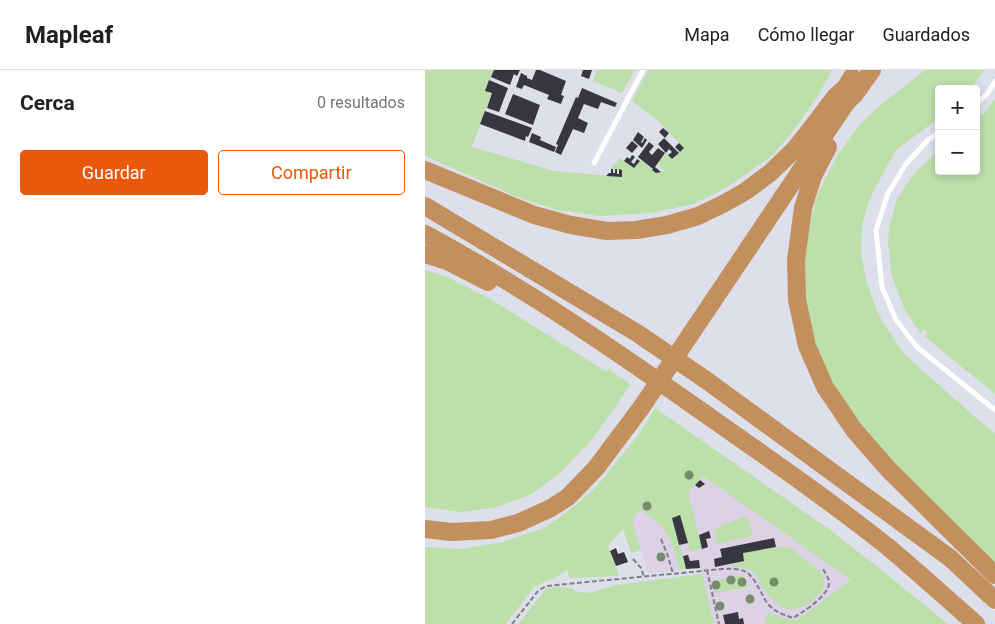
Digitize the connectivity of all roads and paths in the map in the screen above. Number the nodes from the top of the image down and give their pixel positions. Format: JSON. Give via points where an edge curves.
{"nodes":[{"id":1,"x":643,"y":70,"type":"edge"},
{"id":2,"x":857,"y":70,"type":"edge"},
{"id":3,"x":872,"y":70,"type":"edge"},
{"id":4,"x":995,"y":81,"type":"edge"},
{"id":5,"x":850,"y":91,"type":"junction"},
{"id":6,"x":980,"y":100,"type":"edge"},
{"id":7,"x":935,"y":136,"type":"edge"},
{"id":8,"x":594,"y":163,"type":"dead end"},
{"id":9,"x":425,"y":170,"type":"edge"},
{"id":10,"x":425,"y":206,"type":"edge"},
{"id":11,"x":425,"y":234,"type":"edge"},
{"id":12,"x":425,"y":254,"type":"edge"},
{"id":13,"x":618,"y":358,"type":"junction"},
{"id":14,"x":995,"y":410,"type":"edge"},
{"id":15,"x":425,"y":520,"type":"edge"},
{"id":16,"x":425,"y":529,"type":"edge"},
{"id":17,"x":661,"y":538,"type":"dead end"},
{"id":18,"x":633,"y":559,"type":"dead end"},
{"id":19,"x":823,"y":569,"type":"dead end"},
{"id":20,"x":707,"y":570,"type":"junction"},
{"id":21,"x":673,"y":574,"type":"junction"},
{"id":22,"x":995,"y":575,"type":"edge"},
{"id":23,"x":644,"y":577,"type":"junction"},
{"id":24,"x":995,"y":600,"type":"edge"},
{"id":25,"x":512,"y":624,"type":"edge"},
{"id":26,"x":719,"y":624,"type":"edge"},
{"id":27,"x":977,"y":624,"type":"edge"}],
"edges":[{"from":1,"to":8,"type":"lane"},
{"from":2,"to":5,"type":"highway"},
{"from":3,"to":5,"type":"highway"},
{"from":4,"to":6,"type":"lane"},
{"from":5,"to":9,"type":"highway","via":[[835,97],[794,150],[746,191],[698,216],[667,225],[607,231],[571,225],[534,215]]},
{"from":5,"to":15,"type":"highway","via":[[840,100],[631,410],[590,465],[547,502],[517,515],[490,523],[451,524]]},
{"from":5,"to":16,"type":"highway","via":[[846,103],[641,408],[596,468],[568,497],[551,508],[491,530],[451,532]]},
{"from":5,"to":22,"type":"highway","via":[[851,108],[813,176],[803,208],[795,260],[797,300],[807,346],[825,387],[854,430],[889,470]]},
{"from":7,"to":14,"type":"lane","via":[[906,164],[888,193],[876,230],[881,287],[896,320],[917,347]]},
{"from":10,"to":24,"type":"highway","via":[[637,332],[950,558]]},
{"from":11,"to":13,"type":"highway","via":[[541,302]]},
{"from":12,"to":13,"type":"highway","via":[[483,279]]},
{"from":13,"to":27,"type":"highway","via":[[801,490],[847,516]]},
{"from":17,"to":21,"type":"path"},
{"from":18,"to":23,"type":"path"},
{"from":19,"to":20,"type":"path","via":[[829,584],[823,595],[793,618],[771,607],[748,572],[737,568]]},
{"from":20,"to":21,"type":"path"},
{"from":20,"to":26,"type":"path"},
{"from":21,"to":23,"type":"path"},
{"from":23,"to":25,"type":"path","via":[[546,586],[537,591]]}]}
